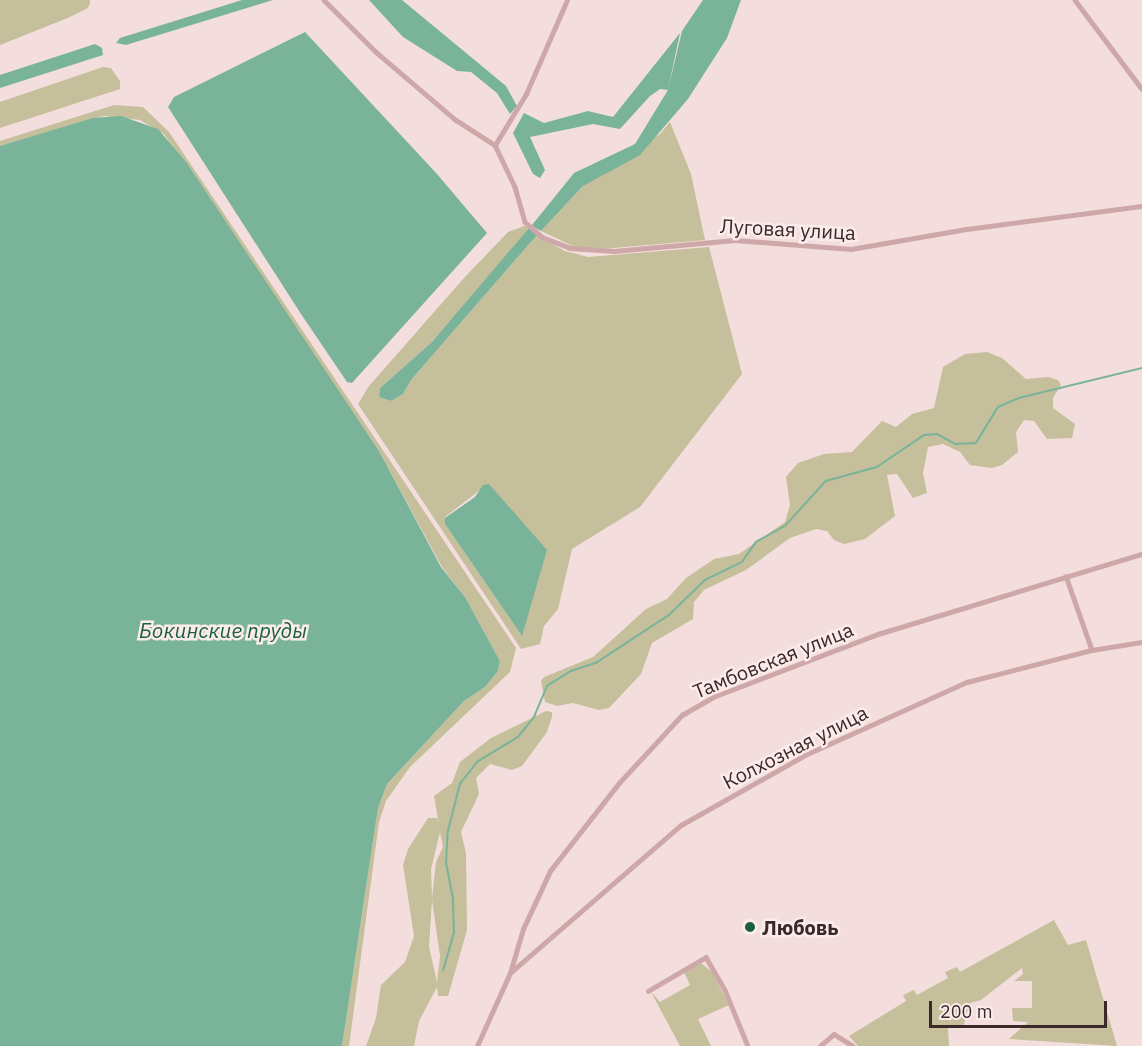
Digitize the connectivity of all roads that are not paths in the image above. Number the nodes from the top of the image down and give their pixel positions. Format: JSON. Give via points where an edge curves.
{"nodes":[{"id":1,"x":324,"y":0,"type":"edge"},
{"id":2,"x":567,"y":0,"type":"edge"},
{"id":3,"x":1075,"y":0,"type":"edge"},
{"id":4,"x":1142,"y":89,"type":"edge"},
{"id":5,"x":495,"y":145,"type":"junction"},
{"id":6,"x":1142,"y":206,"type":"edge"},
{"id":7,"x":1142,"y":554,"type":"edge"},
{"id":8,"x":1066,"y":576,"type":"junction"},
{"id":9,"x":1142,"y":642,"type":"edge"},
{"id":10,"x":1092,"y":650,"type":"junction"},
{"id":11,"x":510,"y":973,"type":"junction"},
{"id":12,"x":648,"y":991,"type":"dead end"},
{"id":13,"x":477,"y":1046,"type":"edge"},
{"id":14,"x":748,"y":1046,"type":"edge"},
{"id":15,"x":820,"y":1046,"type":"edge"},
{"id":16,"x":853,"y":1046,"type":"edge"}],
"edges":[{"from":1,"to":5,"type":"street","via":[[429,97]]},
{"from":2,"to":5,"type":"street","via":[[531,84]]},
{"from":3,"to":4,"type":"street"},
{"from":5,"to":6,"type":"street","name":"Луговая улица","via":[[515,187],[525,222],[542,237],[590,252],[711,240],[851,249]]},
{"from":7,"to":8,"type":"street","name":"Тамбовская улица"},
{"from":8,"to":10,"type":"street"},
{"from":8,"to":11,"type":"street","name":"Тамбовская улица","via":[[792,665],[713,697],[682,716],[640,759],[561,855],[523,929]]},
{"from":9,"to":10,"type":"street","name":"Колхозная улица"},
{"from":10,"to":11,"type":"street","name":"Колхозная улица","via":[[967,682],[863,727],[753,783],[659,842]]},
{"from":11,"to":13,"type":"street","name":"Тамбовская улица"},
{"from":12,"to":14,"type":"street","via":[[706,957],[725,990]]},
{"from":15,"to":16,"type":"street","via":[[834,1034]]}]}
